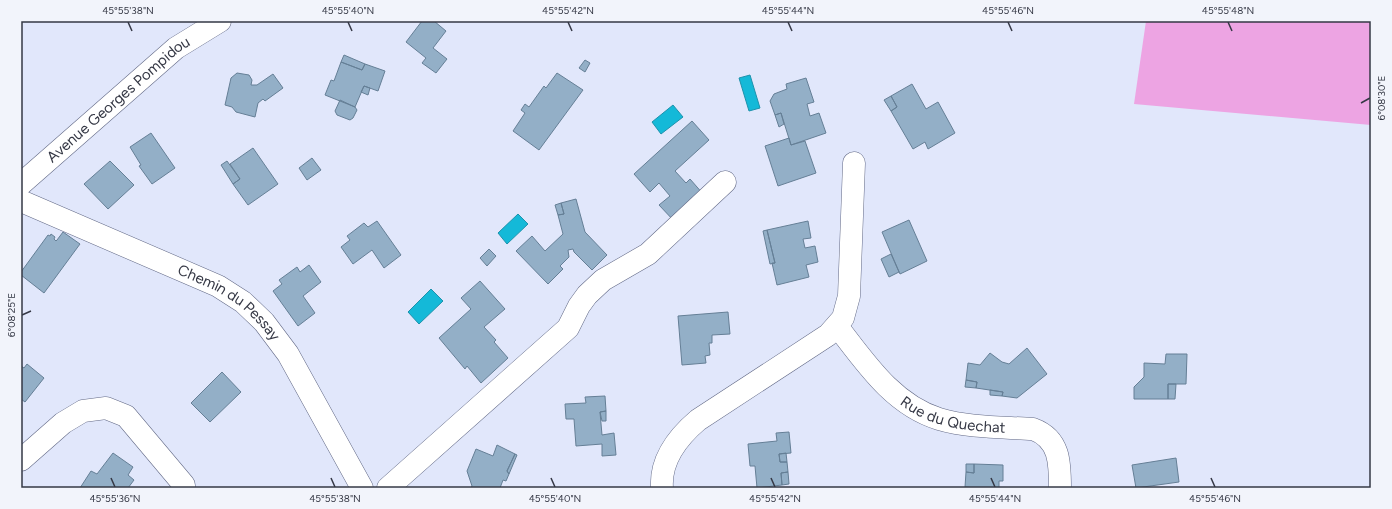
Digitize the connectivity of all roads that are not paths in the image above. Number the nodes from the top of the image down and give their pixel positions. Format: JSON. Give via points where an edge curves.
{"nodes":[{"id":1,"x":220,"y":21,"type":"edge"},
{"id":2,"x":854,"y":163,"type":"dead end"},
{"id":3,"x":725,"y":182,"type":"dead end"},
{"id":4,"x":21,"y":184,"type":"edge"},
{"id":5,"x":21,"y":201,"type":"edge"},
{"id":6,"x":837,"y":326,"type":"junction"},
{"id":7,"x":21,"y":460,"type":"edge"},
{"id":8,"x":184,"y":488,"type":"edge"},
{"id":9,"x":362,"y":488,"type":"edge"},
{"id":10,"x":388,"y":488,"type":"edge"},
{"id":11,"x":662,"y":488,"type":"edge"},
{"id":12,"x":1060,"y":488,"type":"edge"}],
"edges":[{"from":1,"to":4,"type":"street","name":"Avenue Georges Pompidou","via":[[176,48]]},
{"from":2,"to":6,"type":"street","via":[[849,296],[843,318]]},
{"from":3,"to":10,"type":"street","via":[[648,254],[604,280],[587,295],[568,328]]},
{"from":5,"to":9,"type":"street","name":"Chemin du Pessay","via":[[218,286],[243,302],[264,322],[288,354]]},
{"from":6,"to":11,"type":"street","via":[[828,335],[686,430],[670,452]]},
{"from":6,"to":12,"type":"street","name":"Rue du Quechat","via":[[882,382],[900,399],[916,409],[939,419],[963,424],[1033,429],[1043,433],[1057,453]]},
{"from":7,"to":8,"type":"street","via":[[63,423],[83,411],[106,408],[126,416]]}]}
